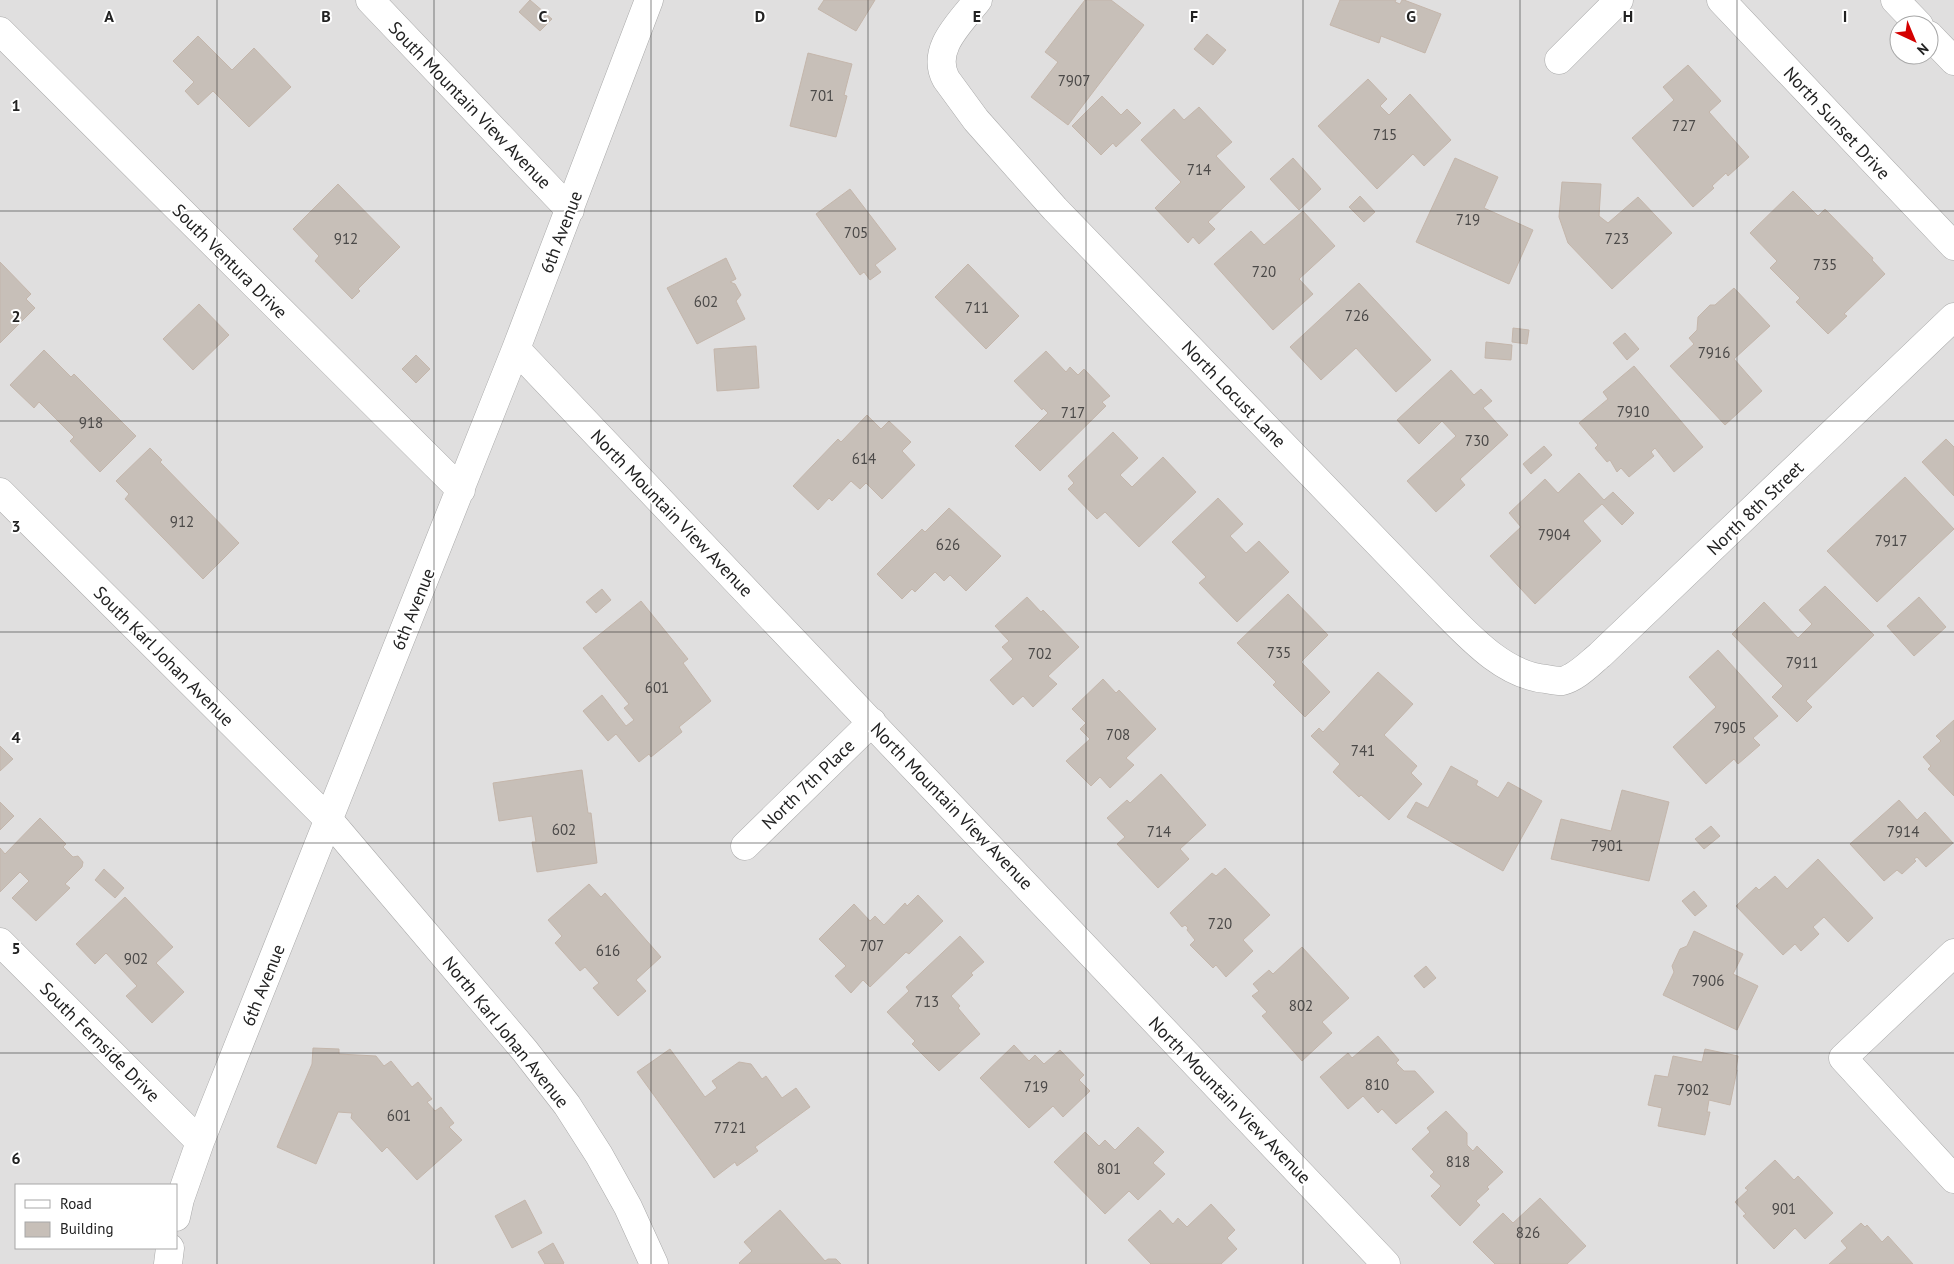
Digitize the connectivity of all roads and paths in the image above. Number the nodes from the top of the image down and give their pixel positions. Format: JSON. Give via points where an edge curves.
{"nodes":[{"id":1,"x":370,"y":0,"type":"edge"},
{"id":2,"x":649,"y":0,"type":"edge"},
{"id":3,"x":978,"y":0,"type":"edge"},
{"id":4,"x":1619,"y":0,"type":"edge"},
{"id":5,"x":1721,"y":0,"type":"edge"},
{"id":6,"x":1895,"y":0,"type":"edge"},
{"id":7,"x":1909,"y":15,"type":"edge"},
{"id":8,"x":0,"y":31,"type":"edge"},
{"id":9,"x":1939,"y":45,"type":"edge"},
{"id":10,"x":1560,"y":60,"type":"dead end"},
{"id":11,"x":1954,"y":61,"type":"edge"},
{"id":12,"x":570,"y":210,"type":"junction"},
{"id":13,"x":1954,"y":246,"type":"edge"},
{"id":14,"x":1954,"y":317,"type":"edge"},
{"id":15,"x":516,"y":349,"type":"junction"},
{"id":16,"x":460,"y":490,"type":"junction"},
{"id":17,"x":0,"y":492,"type":"edge"},
{"id":18,"x":1546,"y":679,"type":"joint"},
{"id":19,"x":872,"y":722,"type":"junction"},
{"id":20,"x":329,"y":820,"type":"junction"},
{"id":21,"x":745,"y":846,"type":"dead end"},
{"id":22,"x":0,"y":942,"type":"edge"},
{"id":23,"x":1954,"y":953,"type":"edge"},
{"id":24,"x":200,"y":1142,"type":"junction"},
{"id":25,"x":1954,"y":1179,"type":"edge"},
{"id":26,"x":178,"y":1208,"type":"edge"},
{"id":27,"x":170,"y":1249,"type":"edge"},
{"id":28,"x":168,"y":1264,"type":"edge"},
{"id":29,"x":654,"y":1264,"type":"edge"},
{"id":30,"x":1386,"y":1264,"type":"edge"}],
"edges":[{"from":1,"to":12,"type":"street","name":"South Mountain View Avenue"},
{"from":2,"to":12,"type":"street","name":"6th Avenue"},
{"from":3,"to":18,"type":"street","name":"North Locust Lane","via":[[948,39],[940,58],[946,79],[976,120],[1055,209],[1437,604],[1509,667],[1534,678]]},
{"from":4,"to":10,"type":"street"},
{"from":5,"to":13,"type":"street","name":"North Sunset Drive"},
{"from":6,"to":7,"type":"street"},
{"from":8,"to":16,"type":"street","name":"South Ventura Drive"},
{"from":9,"to":11,"type":"street"},
{"from":12,"to":15,"type":"street","name":"6th Avenue"},
{"from":14,"to":18,"type":"street","name":"North 8th Street","via":[[1600,655],[1575,676],[1561,681]]},
{"from":15,"to":16,"type":"street","name":"6th Avenue"},
{"from":15,"to":19,"type":"street","name":"North Mountain View Avenue"},
{"from":16,"to":20,"type":"street","name":"6th Avenue"},
{"from":17,"to":20,"type":"street","name":"South Karl Johan Avenue"},
{"from":19,"to":21,"type":"street","name":"North 7th Place"},
{"from":19,"to":30,"type":"street","name":"North Mountain View Avenue"},
{"from":20,"to":24,"type":"street","name":"6th Avenue"},
{"from":20,"to":29,"type":"street","name":"North Karl Johan Avenue","via":[[525,1050],[566,1106],[628,1207]]},
{"from":22,"to":24,"type":"street","name":"South Fernside Drive"},
{"from":23,"to":25,"type":"street","via":[[1843,1058]]},
{"from":24,"to":26,"type":"street","name":"6th Avenue"},
{"from":27,"to":28,"type":"street"}]}
